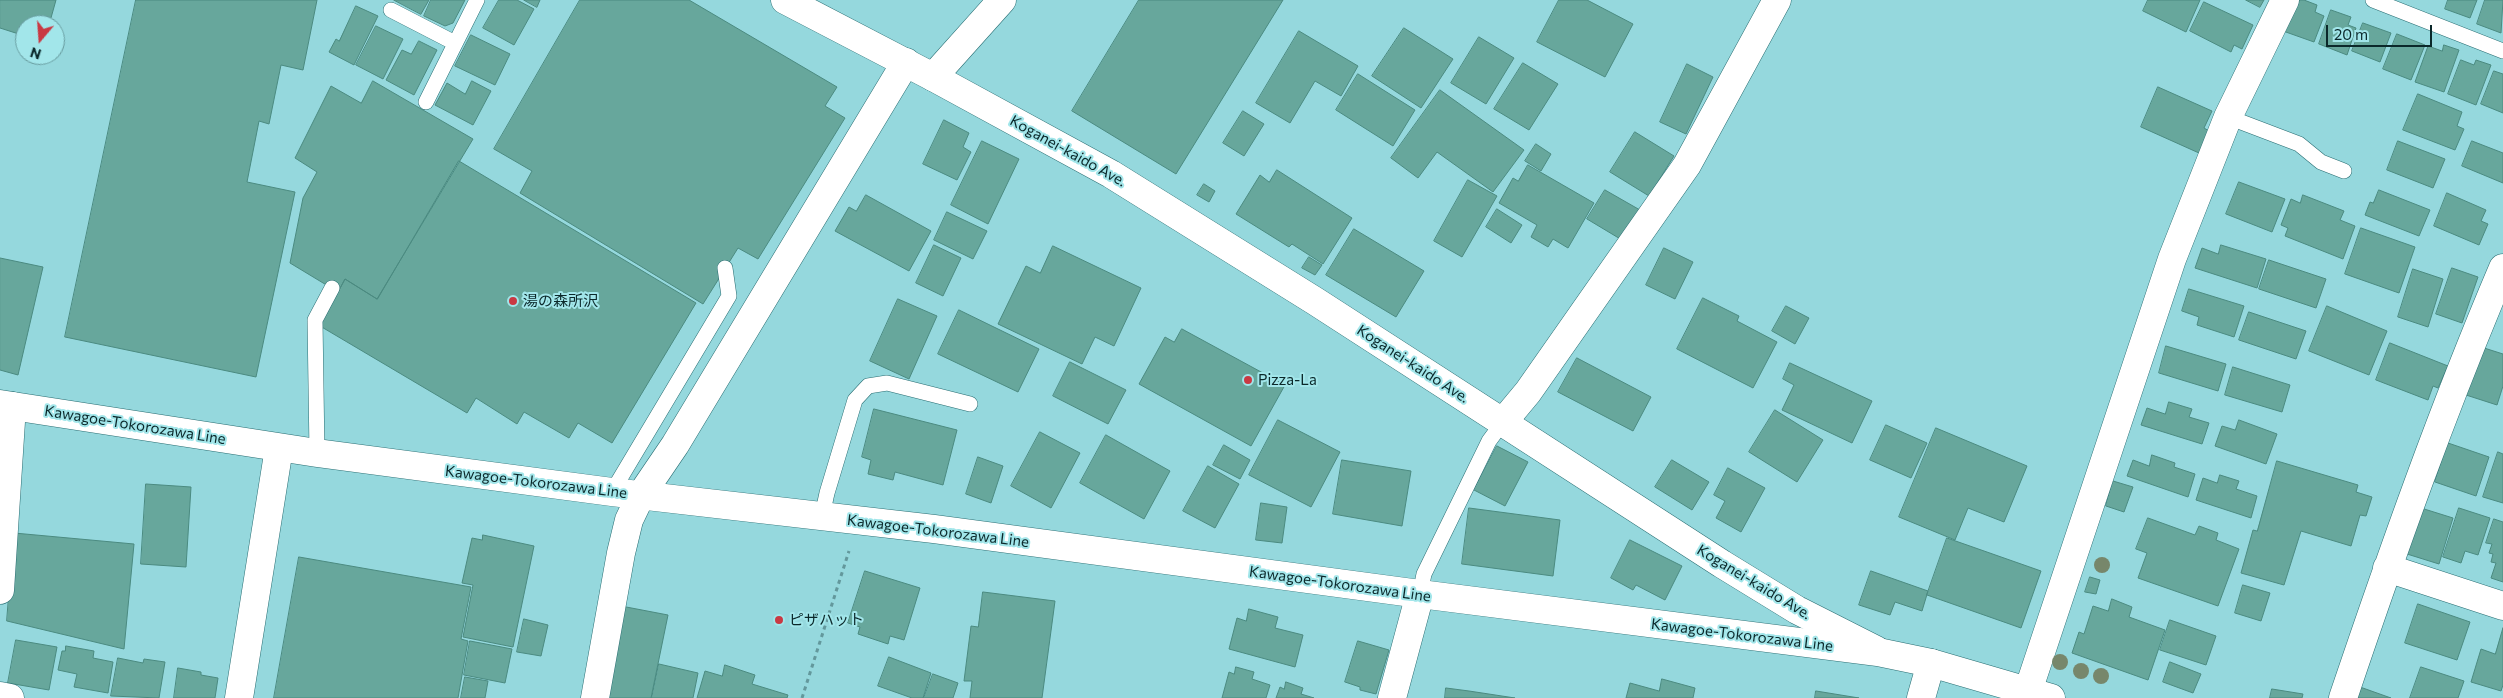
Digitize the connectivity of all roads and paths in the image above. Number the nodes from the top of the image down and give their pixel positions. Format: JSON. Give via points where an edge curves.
{"nodes":[{"id":1,"x":477,"y":0,"type":"edge"},
{"id":2,"x":785,"y":0,"type":"edge"},
{"id":3,"x":1002,"y":0,"type":"edge"},
{"id":4,"x":1777,"y":0,"type":"edge"},
{"id":5,"x":2285,"y":0,"type":"edge"},
{"id":6,"x":2373,"y":0,"type":"edge"},
{"id":7,"x":391,"y":10,"type":"dead end"},
{"id":8,"x":455,"y":43,"type":"junction"},
{"id":9,"x":2503,"y":51,"type":"edge"},
{"id":10,"x":906,"y":62,"type":"junction"},
{"id":11,"x":934,"y":77,"type":"junction"},
{"id":12,"x":426,"y":102,"type":"dead end"},
{"id":13,"x":2228,"y":117,"type":"junction"},
{"id":14,"x":2344,"y":171,"type":"dead end"},
{"id":15,"x":725,"y":268,"type":"dead end"},
{"id":16,"x":2503,"y":268,"type":"edge"},
{"id":17,"x":332,"y":288,"type":"dead end"},
{"id":18,"x":2496,"y":305,"type":"edge"},
{"id":19,"x":970,"y":404,"type":"dead end"},
{"id":20,"x":6,"y":405,"type":"edge"},
{"id":21,"x":1504,"y":422,"type":"junction"},
{"id":22,"x":279,"y":448,"type":"junction"},
{"id":23,"x":317,"y":453,"type":"junction"},
{"id":24,"x":612,"y":492,"type":"junction"},
{"id":25,"x":641,"y":495,"type":"junction"},
{"id":26,"x":822,"y":516,"type":"junction"},
{"id":27,"x":859,"y":521,"type":"junction"},
{"id":28,"x":2387,"y":568,"type":"junction"},
{"id":29,"x":0,"y":590,"type":"edge"},
{"id":30,"x":1420,"y":594,"type":"junction"},
{"id":31,"x":2503,"y":606,"type":"edge"},
{"id":32,"x":1878,"y":652,"type":"junction"},
{"id":33,"x":1931,"y":663,"type":"junction"},
{"id":34,"x":2040,"y":695,"type":"edge"},
{"id":35,"x":0,"y":696,"type":"edge"},
{"id":36,"x":10,"y":698,"type":"edge"},
{"id":37,"x":239,"y":698,"type":"edge"},
{"id":38,"x":595,"y":698,"type":"edge"},
{"id":39,"x":802,"y":698,"type":"edge"},
{"id":40,"x":1392,"y":698,"type":"edge"},
{"id":41,"x":1921,"y":698,"type":"edge"},
{"id":42,"x":2343,"y":698,"type":"edge"}],
"edges":[{"from":1,"to":8,"type":"lane"},
{"from":2,"to":10,"type":"street","name":"Koganei-kaido Ave."},
{"from":3,"to":11,"type":"street"},
{"from":4,"to":21,"type":"street","via":[[1687,165]]},
{"from":5,"to":13,"type":"street"},
{"from":6,"to":9,"type":"lane"},
{"from":7,"to":8,"type":"lane"},
{"from":8,"to":12,"type":"lane"},
{"from":10,"to":11,"type":"street","name":"Koganei-kaido Ave."},
{"from":10,"to":25,"type":"street","via":[[675,445]]},
{"from":11,"to":21,"type":"street","name":"Koganei-kaido Ave.","via":[[1111,174]]},
{"from":13,"to":14,"type":"lane","via":[[2299,144],[2321,162]]},
{"from":13,"to":34,"type":"street","via":[[2172,260]]},
{"from":15,"to":24,"type":"lane","via":[[729,296]]},
{"from":16,"to":18,"type":"street"},
{"from":17,"to":23,"type":"lane","via":[[315,320]]},
{"from":18,"to":28,"type":"street","via":[[2466,356]]},
{"from":19,"to":26,"type":"lane","via":[[888,383],[868,386],[855,400]]},
{"from":20,"to":22,"type":"street","name":"Kawagoe-Tokorozawa Line"},
{"from":20,"to":29,"type":"street"},
{"from":21,"to":30,"type":"lane","via":[[1489,441],[1424,574]]},
{"from":21,"to":32,"type":"street","name":"Koganei-kaido Ave.","via":[[1796,610]]},
{"from":22,"to":23,"type":"street","name":"Kawagoe-Tokorozawa Line"},
{"from":22,"to":37,"type":"street"},
{"from":23,"to":24,"type":"street","name":"Kawagoe-Tokorozawa Line"},
{"from":24,"to":25,"type":"street","name":"Kawagoe-Tokorozawa Line"},
{"from":25,"to":26,"type":"street","name":"Kawagoe-Tokorozawa Line"},
{"from":25,"to":38,"type":"street","via":[[629,520],[621,552]]},
{"from":26,"to":27,"type":"street","name":"Kawagoe-Tokorozawa Line"},
{"from":27,"to":30,"type":"street","name":"Kawagoe-Tokorozawa Line"},
{"from":27,"to":39,"type":"path"},
{"from":28,"to":31,"type":"street"},
{"from":28,"to":42,"type":"street"},
{"from":30,"to":32,"type":"street","name":"Kawagoe-Tokorozawa Line"},
{"from":30,"to":40,"type":"street"},
{"from":32,"to":33,"type":"street","name":"Koganei-kaido Ave."},
{"from":33,"to":34,"type":"street","name":"Koganei-kaido Ave."},
{"from":33,"to":41,"type":"street"},
{"from":35,"to":36,"type":"street"}]}
